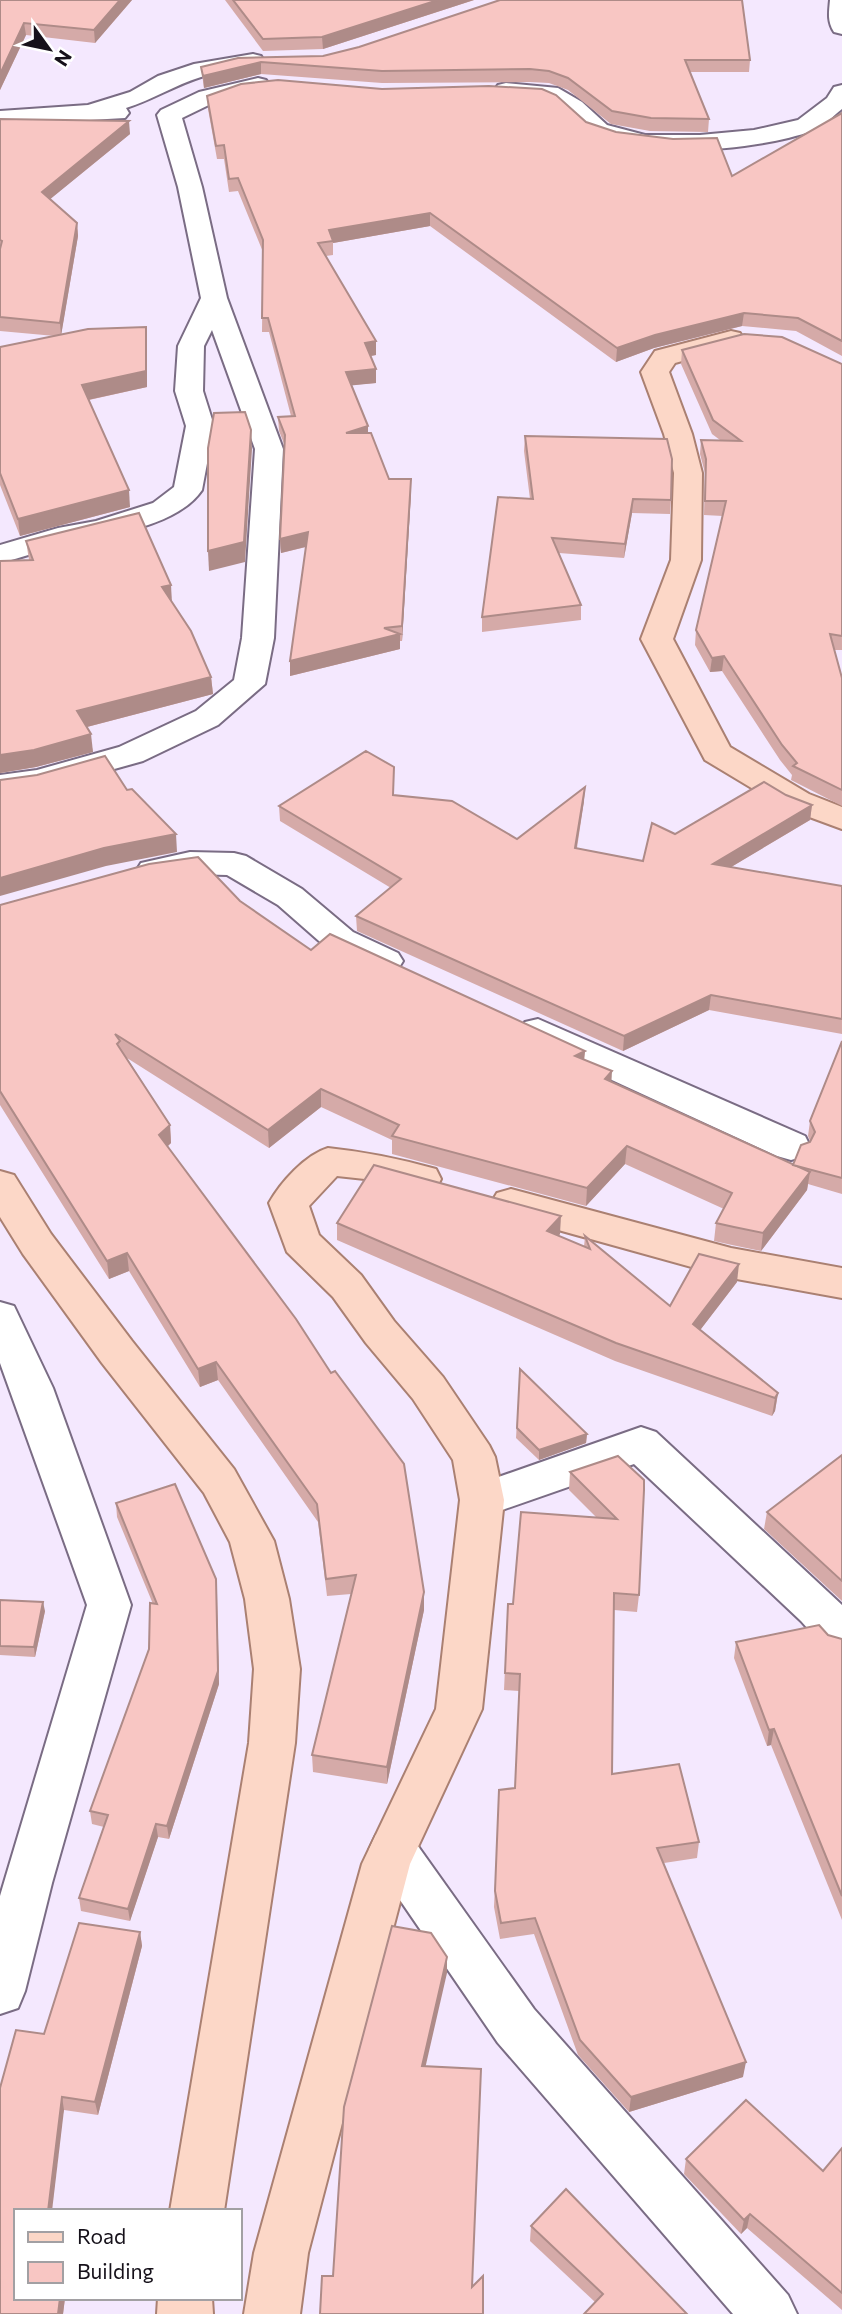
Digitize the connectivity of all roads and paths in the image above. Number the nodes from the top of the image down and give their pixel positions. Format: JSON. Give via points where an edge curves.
{"nodes":[{"id":1,"x":841,"y":0,"type":"edge"},
{"id":2,"x":842,"y":27,"type":"edge"},
{"id":3,"x":484,"y":91,"type":"edge"},
{"id":4,"x":842,"y":92,"type":"edge"},
{"id":5,"x":90,"y":112,"type":"junction"},
{"id":6,"x":169,"y":115,"type":"junction"},
{"id":7,"x":0,"y":118,"type":"edge"},
{"id":8,"x":214,"y":298,"type":"junction"},
{"id":9,"x":764,"y":338,"type":"edge"},
{"id":10,"x":0,"y":554,"type":"edge"},
{"id":11,"x":0,"y":785,"type":"edge"},
{"id":12,"x":842,"y":819,"type":"edge"},
{"id":13,"x":124,"y":877,"type":"edge"},
{"id":14,"x":412,"y":973,"type":"edge"},
{"id":15,"x":509,"y":1018,"type":"edge"},
{"id":16,"x":791,"y":1146,"type":"dead end"},
{"id":17,"x":0,"y":1185,"type":"edge"},
{"id":18,"x":842,"y":1283,"type":"edge"},
{"id":19,"x":0,"y":1317,"type":"edge"},
{"id":20,"x":482,"y":1500,"type":"junction"},
{"id":21,"x":842,"y":1636,"type":"edge"},
{"id":22,"x":393,"y":1850,"type":"junction"},
{"id":23,"x":0,"y":1991,"type":"edge"},
{"id":24,"x":197,"y":2209,"type":"edge"},
{"id":25,"x":272,"y":2314,"type":"edge"},
{"id":26,"x":769,"y":2314,"type":"edge"}],
"edges":[{"from":1,"to":2,"type":"street"},
{"from":3,"to":4,"type":"street","via":[[550,93],[599,130],[644,142],[754,137],[806,125]]},
{"from":5,"to":6,"type":"street"},
{"from":5,"to":6,"type":"street","via":[[138,97],[166,80],[238,61],[275,72],[261,84],[207,97]]},
{"from":5,"to":7,"type":"street"},
{"from":6,"to":8,"type":"street"},
{"from":8,"to":10,"type":"street","via":[[191,346],[188,391],[201,426],[188,490],[163,509]]},
{"from":8,"to":11,"type":"street","via":[[269,449],[258,638],[249,684],[207,718],[131,754],[39,780]]},
{"from":9,"to":12,"type":"main road","via":[[741,337],[665,357],[655,372],[688,473],[686,560],[657,639],[717,753],[797,801]]},
{"from":13,"to":14,"type":"street","via":[[190,863],[234,864],[290,897],[340,940]]},
{"from":15,"to":16,"type":"street"},
{"from":17,"to":24,"type":"main road","via":[[37,1244],[219,1481],[252,1541],[267,1599],[277,1669],[272,1743]]},
{"from":18,"to":20,"type":"main road","via":[[731,1263],[374,1166],[328,1162],[289,1202],[301,1242],[347,1286],[428,1388],[474,1457]]},
{"from":19,"to":23,"type":"street","via":[[32,1388],[109,1605]]},
{"from":20,"to":21,"type":"street","via":[[641,1444]]},
{"from":20,"to":22,"type":"main road","via":[[459,1709]]},
{"from":22,"to":25,"type":"main road","via":[[284,2240]]},
{"from":22,"to":26,"type":"street","via":[[516,2026]]}]}
